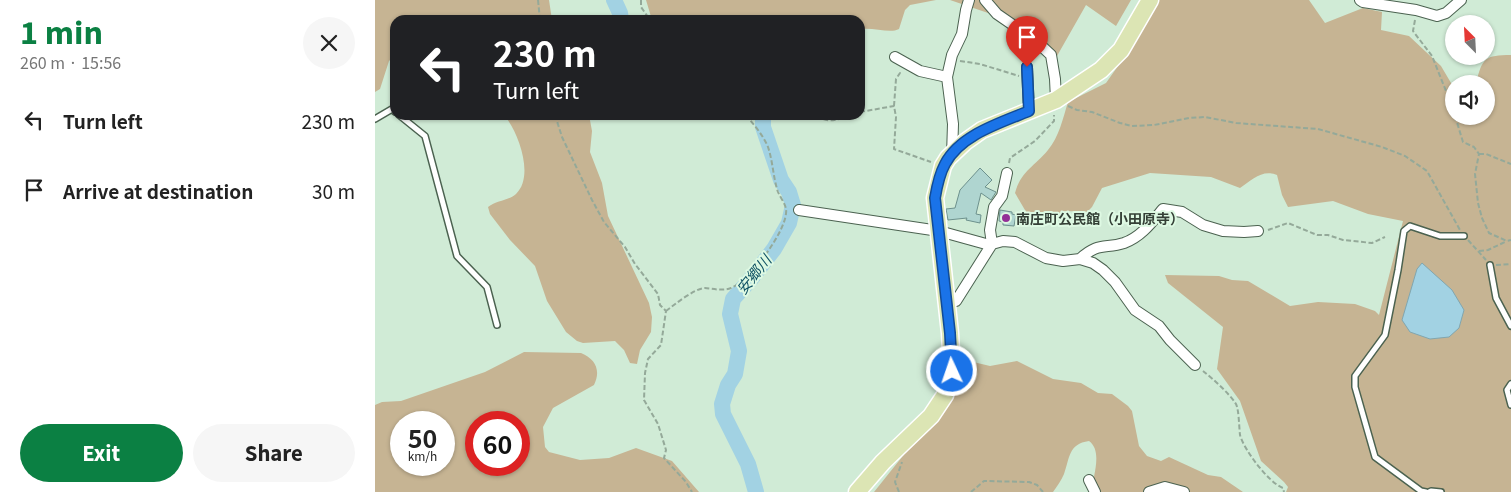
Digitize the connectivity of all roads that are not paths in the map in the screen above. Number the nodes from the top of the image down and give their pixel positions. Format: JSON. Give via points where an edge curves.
{"nodes":[{"id":1,"x":969,"y":0,"type":"edge"},
{"id":2,"x":985,"y":0,"type":"edge"},
{"id":3,"x":1150,"y":0,"type":"edge"},
{"id":4,"x":1360,"y":0,"type":"edge"},
{"id":5,"x":1461,"y":0,"type":"edge"},
{"id":6,"x":895,"y":57,"type":"dead end"},
{"id":7,"x":1027,"y":72,"type":"road end"},
{"id":8,"x":947,"y":77,"type":"junction"},
{"id":9,"x":1056,"y":100,"type":"junction"},
{"id":10,"x":390,"y":110,"type":"edge"},
{"id":11,"x":1029,"y":111,"type":"junction"},
{"id":12,"x":375,"y":119,"type":"edge"},
{"id":13,"x":405,"y":120,"type":"edge"},
{"id":14,"x":947,"y":160,"type":"junction"},
{"id":15,"x":1007,"y":173,"type":"road end"},
{"id":16,"x":799,"y":210,"type":"dead end"},
{"id":17,"x":1258,"y":231,"type":"road end"},
{"id":18,"x":939,"y":232,"type":"junction"},
{"id":19,"x":1464,"y":236,"type":"road end"},
{"id":20,"x":993,"y":244,"type":"junction"},
{"id":21,"x":1080,"y":258,"type":"junction"},
{"id":22,"x":1490,"y":266,"type":"road end"},
{"id":23,"x":946,"y":302,"type":"junction"},
{"id":24,"x":497,"y":325,"type":"dead end"},
{"id":25,"x":1511,"y":326,"type":"edge"},
{"id":26,"x":1195,"y":365,"type":"road end"},
{"id":27,"x":1511,"y":384,"type":"edge"},
{"id":28,"x":1511,"y":405,"type":"edge"},
{"id":29,"x":1089,"y":480,"type":"dead end"},
{"id":30,"x":857,"y":492,"type":"edge"},
{"id":31,"x":1095,"y":492,"type":"edge"},
{"id":32,"x":1149,"y":492,"type":"edge"},
{"id":33,"x":1183,"y":492,"type":"edge"},
{"id":34,"x":1427,"y":492,"type":"edge"},
{"id":35,"x":1441,"y":492,"type":"edge"}],
"edges":[{"from":1,"to":8,"type":"street","via":[[962,34]]},
{"from":2,"to":9,"type":"street","via":[[997,14],[1037,41],[1051,55]]},
{"from":3,"to":9,"type":"main road","via":[[1121,50],[1101,70]]},
{"from":4,"to":5,"type":"street","via":[[1437,16]]},
{"from":6,"to":8,"type":"street","via":[[920,71]]},
{"from":7,"to":11,"type":"street"},
{"from":8,"to":14,"type":"street","via":[[953,124]]},
{"from":9,"to":11,"type":"main road"},
{"from":10,"to":12,"type":"lane"},
{"from":11,"to":14,"type":"main road","via":[[982,130]]},
{"from":13,"to":24,"type":"lane","via":[[425,136],[457,256],[487,287]]},
{"from":14,"to":18,"type":"main road","via":[[935,198]]},
{"from":15,"to":20,"type":"street","via":[[991,222]]},
{"from":16,"to":18,"type":"street"},
{"from":17,"to":21,"type":"street","via":[[1223,231],[1203,225],[1182,212],[1163,209],[1147,229],[1124,243],[1098,246]]},
{"from":18,"to":20,"type":"street"},
{"from":18,"to":23,"type":"main road"},
{"from":19,"to":34,"type":"lane","via":[[1440,236],[1409,226],[1403,231],[1385,335],[1355,376],[1355,387],[1375,457],[1421,491]]},
{"from":20,"to":21,"type":"street","via":[[1015,242],[1046,258]]},
{"from":20,"to":23,"type":"street","via":[[956,301]]},
{"from":21,"to":26,"type":"street","via":[[1103,270],[1135,310],[1159,326]]},
{"from":22,"to":25,"type":"lane","via":[[1496,298]]},
{"from":23,"to":30,"type":"main road","via":[[952,371],[945,395],[931,416]]},
{"from":27,"to":28,"type":"lane","via":[[1507,390]]},
{"from":29,"to":31,"type":"street"},
{"from":32,"to":33,"type":"street","via":[[1165,487]]},
{"from":34,"to":35,"type":"lane"}]}
